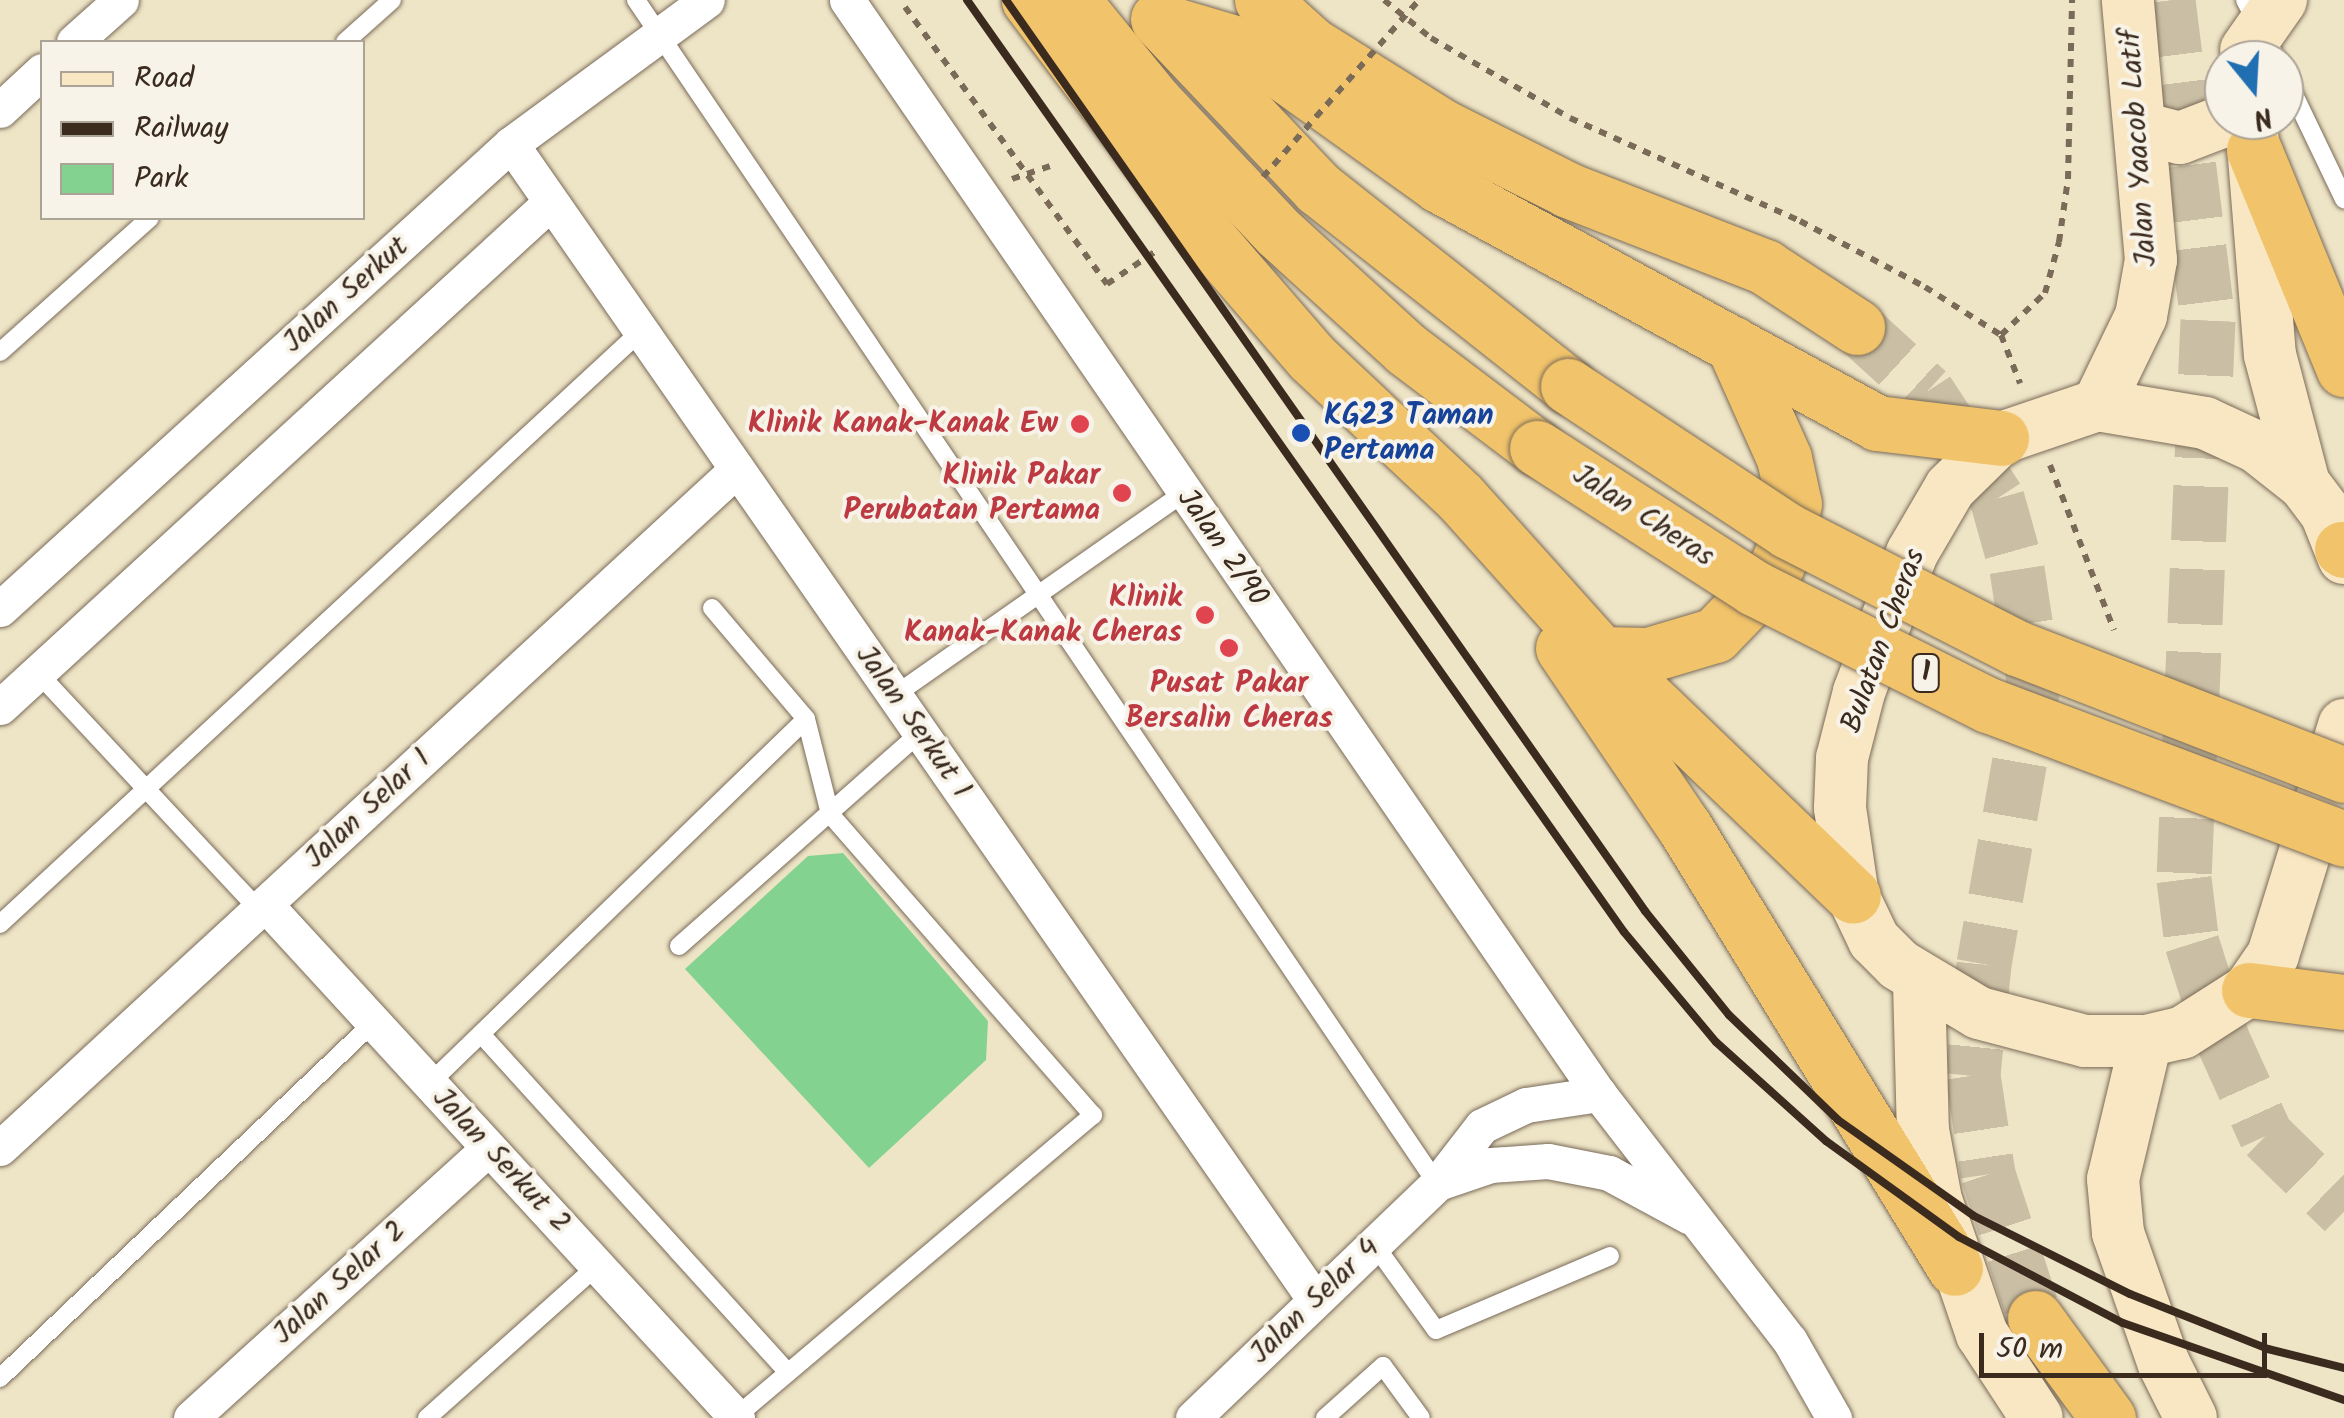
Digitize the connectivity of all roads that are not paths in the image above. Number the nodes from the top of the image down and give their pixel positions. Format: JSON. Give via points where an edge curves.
{"nodes":[{"id":1,"x":121,"y":0,"type":"edge"},
{"id":2,"x":392,"y":0,"type":"edge"},
{"id":3,"x":636,"y":0,"type":"edge"},
{"id":4,"x":708,"y":0,"type":"edge"},
{"id":5,"x":847,"y":0,"type":"edge"},
{"id":6,"x":1028,"y":0,"type":"edge"},
{"id":7,"x":1072,"y":0,"type":"edge"},
{"id":8,"x":1262,"y":0,"type":"edge"},
{"id":9,"x":2128,"y":0,"type":"edge"},
{"id":10,"x":1150,"y":11,"type":"edge"},
{"id":11,"x":2260,"y":33,"type":"edge"},
{"id":12,"x":660,"y":35,"type":"junction"},
{"id":13,"x":76,"y":40,"type":"edge"},
{"id":14,"x":347,"y":40,"type":"edge"},
{"id":15,"x":40,"y":73,"type":"edge"},
{"id":16,"x":0,"y":110,"type":"edge"},
{"id":17,"x":2141,"y":128,"type":"junction"},
{"id":18,"x":2204,"y":135,"type":"edge"},
{"id":19,"x":2245,"y":140,"type":"edge"},
{"id":20,"x":2248,"y":140,"type":"edge"},
{"id":21,"x":511,"y":144,"type":"junction"},
{"id":22,"x":2344,"y":199,"type":"edge"},
{"id":23,"x":551,"y":202,"type":"junction"},
{"id":24,"x":148,"y":220,"type":"edge"},
{"id":25,"x":1857,"y":327,"type":"tunnel mouth"},
{"id":26,"x":642,"y":331,"type":"junction"},
{"id":27,"x":1733,"y":344,"type":"junction"},
{"id":28,"x":0,"y":352,"type":"edge"},
{"id":29,"x":2344,"y":370,"type":"edge"},
{"id":30,"x":2098,"y":405,"type":"junction"},
{"id":31,"x":2001,"y":438,"type":"junction"},
{"id":32,"x":737,"y":469,"type":"junction"},
{"id":33,"x":2304,"y":484,"type":"junction"},
{"id":34,"x":1184,"y":492,"type":"junction"},
{"id":35,"x":1460,"y":497,"type":"junction"},
{"id":36,"x":2343,"y":552,"type":"edge"},
{"id":37,"x":1038,"y":595,"type":"junction"},
{"id":38,"x":712,"y":608,"type":"dead end"},
{"id":39,"x":0,"y":609,"type":"edge"},
{"id":40,"x":1601,"y":654,"type":"junction"},
{"id":41,"x":38,"y":673,"type":"junction"},
{"id":42,"x":894,"y":695,"type":"junction"},
{"id":43,"x":0,"y":706,"type":"edge"},
{"id":44,"x":806,"y":718,"type":"junction"},
{"id":45,"x":2344,"y":725,"type":"edge"},
{"id":46,"x":920,"y":732,"type":"junction"},
{"id":47,"x":2344,"y":775,"type":"edge"},
{"id":48,"x":146,"y":789,"type":"junction"},
{"id":49,"x":830,"y":814,"type":"junction"},
{"id":50,"x":2344,"y":838,"type":"edge"},
{"id":51,"x":1854,"y":896,"type":"junction"},
{"id":52,"x":262,"y":907,"type":"junction"},
{"id":53,"x":0,"y":924,"type":"edge"},
{"id":54,"x":679,"y":946,"type":"dead end"},
{"id":55,"x":1918,"y":982,"type":"junction"},
{"id":56,"x":2248,"y":990,"type":"junction"},
{"id":57,"x":2344,"y":1002,"type":"edge"},
{"id":58,"x":374,"y":1022,"type":"junction"},
{"id":59,"x":481,"y":1034,"type":"junction"},
{"id":60,"x":2146,"y":1042,"type":"junction"},
{"id":61,"x":430,"y":1083,"type":"junction"},
{"id":62,"x":1599,"y":1094,"type":"junction"},
{"id":63,"x":0,"y":1148,"type":"edge"},
{"id":64,"x":489,"y":1148,"type":"junction"},
{"id":65,"x":1437,"y":1184,"type":"junction"},
{"id":66,"x":1698,"y":1221,"type":"junction"},
{"id":67,"x":1374,"y":1244,"type":"junction"},
{"id":68,"x":1610,"y":1256,"type":"dead end"},
{"id":69,"x":597,"y":1266,"type":"junction"},
{"id":70,"x":1955,"y":1268,"type":"junction"},
{"id":71,"x":1316,"y":1300,"type":"junction"},
{"id":72,"x":2035,"y":1318,"type":"tunnel mouth"},
{"id":73,"x":788,"y":1373,"type":"junction"},
{"id":74,"x":0,"y":1378,"type":"edge"},
{"id":75,"x":723,"y":1413,"type":"edge"},
{"id":76,"x":191,"y":1418,"type":"edge"},
{"id":77,"x":428,"y":1418,"type":"edge"},
{"id":78,"x":1193,"y":1418,"type":"edge"},
{"id":79,"x":1325,"y":1418,"type":"edge"},
{"id":80,"x":1420,"y":1418,"type":"edge"},
{"id":81,"x":1834,"y":1418,"type":"edge"},
{"id":82,"x":2037,"y":1418,"type":"edge"},
{"id":83,"x":2108,"y":1418,"type":"edge"},
{"id":84,"x":2191,"y":1418,"type":"edge"}],
"edges":[{"from":1,"to":13,"type":"street"},
{"from":2,"to":14,"type":"lane"},
{"from":3,"to":12,"type":"lane"},
{"from":4,"to":12,"type":"street","name":"Jalan Serkut"},
{"from":5,"to":34,"type":"street","name":"Jalan 2/90"},
{"from":6,"to":35,"type":"highway","via":[[1210,240],[1312,358]]},
{"from":7,"to":50,"type":"highway","name":"Jalan Cheras","number":"1","bridge":true,"via":[[1155,102],[1279,234],[1406,349],[1537,448],[1754,588],[1988,704]]},
{"from":8,"to":25,"type":"highway","via":[[1312,45],[1440,126],[1568,190],[1765,268]]},
{"from":9,"to":17,"type":"main road","name":"Jalan Yaacob Latif"},
{"from":10,"to":27,"type":"highway","via":[[1244,46],[1439,186]]},
{"from":10,"to":47,"type":"highway","number":"1","bridge":true,"via":[[1319,189],[1568,386],[1788,531],[2017,648]]},
{"from":11,"to":22,"type":"lane"},
{"from":12,"to":21,"type":"street","name":"Jalan Serkut"},
{"from":12,"to":37,"type":"lane"},
{"from":15,"to":16,"type":"street"},
{"from":17,"to":18,"type":"main road","via":[[2180,138]]},
{"from":17,"to":30,"type":"main road","name":"Jalan Yaacob Latif","via":[[2147,290]]},
{"from":19,"to":33,"type":"main road","via":[[2270,354]]},
{"from":20,"to":29,"type":"highway"},
{"from":21,"to":23,"type":"street","name":"Jalan Serkut 1"},
{"from":21,"to":39,"type":"street","name":"Jalan Serkut"},
{"from":23,"to":26,"type":"street","name":"Jalan Serkut 1"},
{"from":23,"to":41,"type":"street"},
{"from":24,"to":28,"type":"lane"},
{"from":26,"to":32,"type":"street","name":"Jalan Serkut 1"},
{"from":26,"to":48,"type":"lane"},
{"from":27,"to":31,"type":"highway","via":[[1877,423]]},
{"from":27,"to":40,"type":"highway","via":[[1784,458],[1794,504],[1787,542],[1772,576],[1715,635],[1648,655]]},
{"from":30,"to":31,"type":"main road","name":"Bulatan Cheras"},
{"from":30,"to":33,"type":"main road","name":"Bulatan Cheras","via":[[2205,424],[2257,447]]},
{"from":31,"to":51,"type":"main road","name":"Bulatan Cheras","via":[[1950,488],[1912,553],[1859,692],[1842,758],[1840,808]]},
{"from":32,"to":42,"type":"street","name":"Jalan Serkut 1"},
{"from":32,"to":52,"type":"street","name":"Jalan Selar 1"},
{"from":33,"to":36,"type":"main road","name":"Bulatan Cheras"},
{"from":34,"to":37,"type":"lane"},
{"from":34,"to":62,"type":"street","name":"Jalan 2/90"},
{"from":35,"to":40,"type":"highway"},
{"from":35,"to":70,"type":"highway","via":[[1696,844]]},
{"from":37,"to":42,"type":"lane"},
{"from":37,"to":65,"type":"lane"},
{"from":38,"to":44,"type":"lane"},
{"from":40,"to":51,"type":"highway"},
{"from":41,"to":43,"type":"street"},
{"from":41,"to":48,"type":"lane"},
{"from":42,"to":46,"type":"street","name":"Jalan Serkut 1"},
{"from":44,"to":49,"type":"lane"},
{"from":44,"to":59,"type":"lane"},
{"from":45,"to":56,"type":"main road","name":"Bulatan Cheras","via":[[2293,906],[2274,955]]},
{"from":46,"to":49,"type":"lane"},
{"from":46,"to":71,"type":"street","name":"Jalan Serkut 1"},
{"from":48,"to":52,"type":"lane"},
{"from":48,"to":53,"type":"lane"},
{"from":49,"to":54,"type":"lane"},
{"from":49,"to":73,"type":"lane","via":[[1093,1115]]},
{"from":51,"to":55,"type":"main road","name":"Bulatan Cheras","via":[[1874,940]]},
{"from":52,"to":58,"type":"street","name":"Jalan Serkut 2"},
{"from":52,"to":63,"type":"street","name":"Jalan Selar 1"},
{"from":55,"to":60,"type":"main road","name":"Bulatan Cheras","via":[[1979,1013],[2036,1030],[2086,1041]]},
{"from":55,"to":70,"type":"main road","via":[[1924,1130]]},
{"from":56,"to":57,"type":"highway"},
{"from":56,"to":60,"type":"main road","name":"Bulatan Cheras","via":[[2182,1033]]},
{"from":58,"to":61,"type":"street","name":"Jalan Serkut 2"},
{"from":58,"to":74,"type":"lane"},
{"from":59,"to":61,"type":"lane"},
{"from":59,"to":73,"type":"lane"},
{"from":60,"to":84,"type":"main road","via":[[2113,1179],[2118,1233],[2164,1364]]},
{"from":61,"to":64,"type":"street","name":"Jalan Serkut 2"},
{"from":62,"to":65,"type":"street","name":"Jalan Selar 4","via":[[1526,1104],[1482,1126]]},
{"from":62,"to":66,"type":"street","name":"Jalan 2/90"},
{"from":64,"to":69,"type":"street","name":"Jalan Serkut 2"},
{"from":64,"to":76,"type":"street","name":"Jalan Selar 2"},
{"from":65,"to":66,"type":"street","name":"Jalan Selar 4","via":[[1491,1165],[1548,1161],[1609,1174]]},
{"from":65,"to":67,"type":"street","name":"Jalan Selar 4"},
{"from":66,"to":81,"type":"street","name":"Jalan 2/90","via":[[1790,1342]]},
{"from":67,"to":68,"type":"lane","via":[[1436,1330]]},
{"from":67,"to":71,"type":"street","name":"Jalan Selar 4"},
{"from":69,"to":75,"type":"street","name":"Jalan Serkut 2"},
{"from":69,"to":77,"type":"lane"},
{"from":70,"to":82,"type":"main road","via":[[1982,1334]]},
{"from":71,"to":78,"type":"street","name":"Jalan Selar 4"},
{"from":72,"to":83,"type":"highway"},
{"from":73,"to":75,"type":"lane"},
{"from":79,"to":80,"type":"lane","via":[[1382,1366]]}]}
